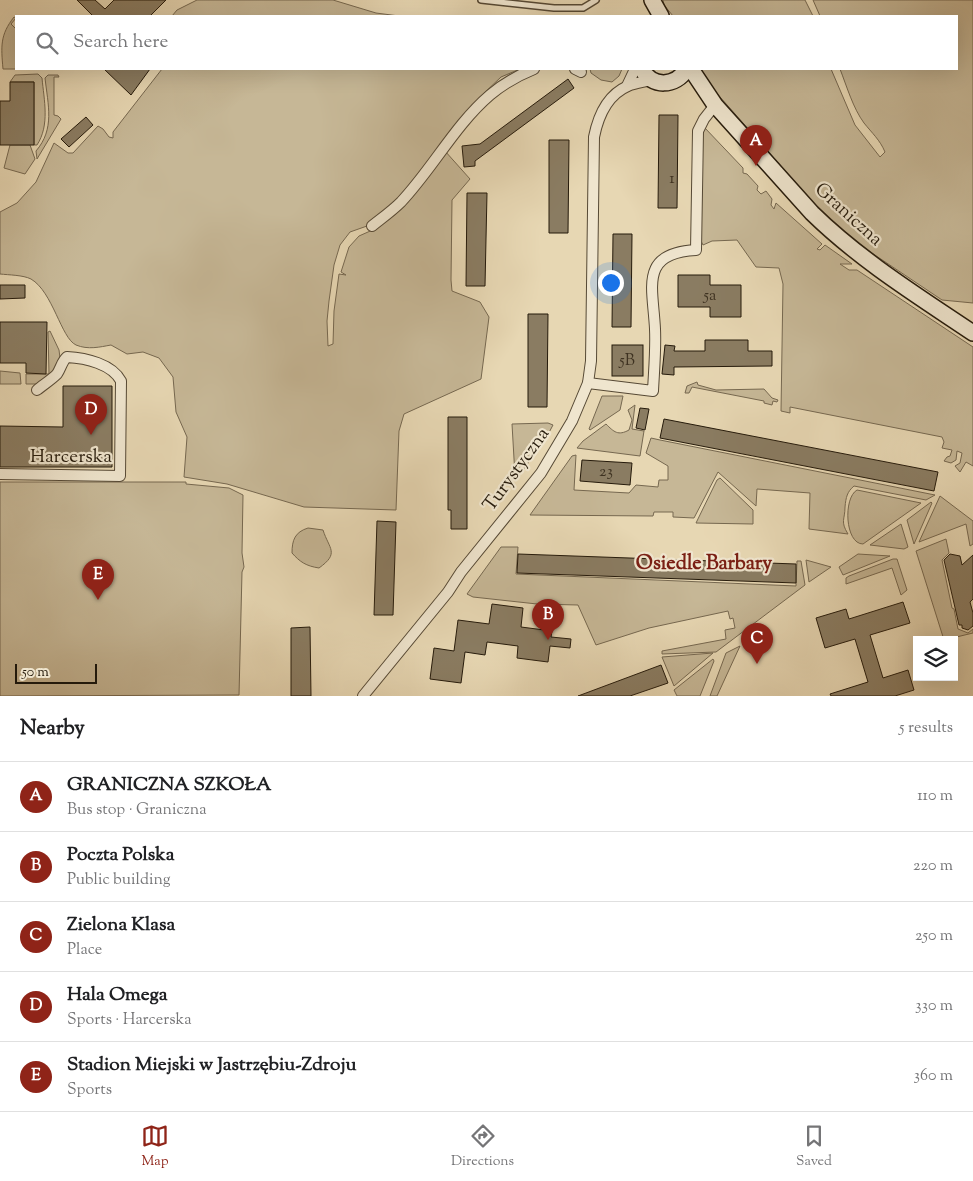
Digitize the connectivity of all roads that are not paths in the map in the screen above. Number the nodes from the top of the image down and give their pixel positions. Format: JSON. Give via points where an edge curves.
{"nodes":[{"id":1,"x":481,"y":0,"type":"edge"},
{"id":2,"x":596,"y":0,"type":"edge"},
{"id":3,"x":651,"y":0,"type":"edge"},
{"id":4,"x":649,"y":15,"type":"edge"},
{"id":5,"x":660,"y":15,"type":"edge"},
{"id":6,"x":532,"y":70,"type":"edge"},
{"id":7,"x":635,"y":70,"type":"edge"},
{"id":8,"x":686,"y":70,"type":"edge"},
{"id":9,"x":691,"y":70,"type":"edge"},
{"id":10,"x":646,"y":74,"type":"edge"},
{"id":11,"x":675,"y":81,"type":"junction"},
{"id":12,"x":627,"y":86,"type":"junction"},
{"id":13,"x":715,"y":105,"type":"junction"},
{"id":14,"x":372,"y":226,"type":"dead end"},
{"id":15,"x":973,"y":333,"type":"edge"},
{"id":16,"x":588,"y":383,"type":"junction"},
{"id":17,"x":37,"y":390,"type":"dead end"},
{"id":18,"x":0,"y":474,"type":"edge"},
{"id":19,"x":363,"y":696,"type":"edge"}],
"edges":[{"from":1,"to":2,"type":"lane","via":[[583,8]]},
{"from":3,"to":4,"type":"street"},
{"from":3,"to":5,"type":"street"},
{"from":6,"to":14,"type":"street","via":[[490,95],[458,128],[402,201]]},
{"from":7,"to":12,"type":"street","name":"Turystyczna"},
{"from":8,"to":11,"type":"street"},
{"from":9,"to":13,"type":"street","name":"Graniczna"},
{"from":10,"to":11,"type":"street","via":[[659,83]]},
{"from":10,"to":12,"type":"street","name":"Turystyczna"},
{"from":11,"to":13,"type":"street","name":"Graniczna"},
{"from":12,"to":16,"type":"street","name":"Turystyczna","via":[[613,96],[600,113],[594,137]]},
{"from":13,"to":15,"type":"street","name":"Graniczna","via":[[828,229]]},
{"from":13,"to":16,"type":"street","via":[[698,131],[696,250],[682,250],[663,257],[654,270],[651,295],[655,332],[653,390]]},
{"from":16,"to":19,"type":"street","name":"Turystyczna","via":[[572,421],[541,473]]},
{"from":17,"to":18,"type":"street","name":"Harcerska","via":[[55,376],[68,357],[96,363],[118,374],[122,381],[120,476]]}]}
